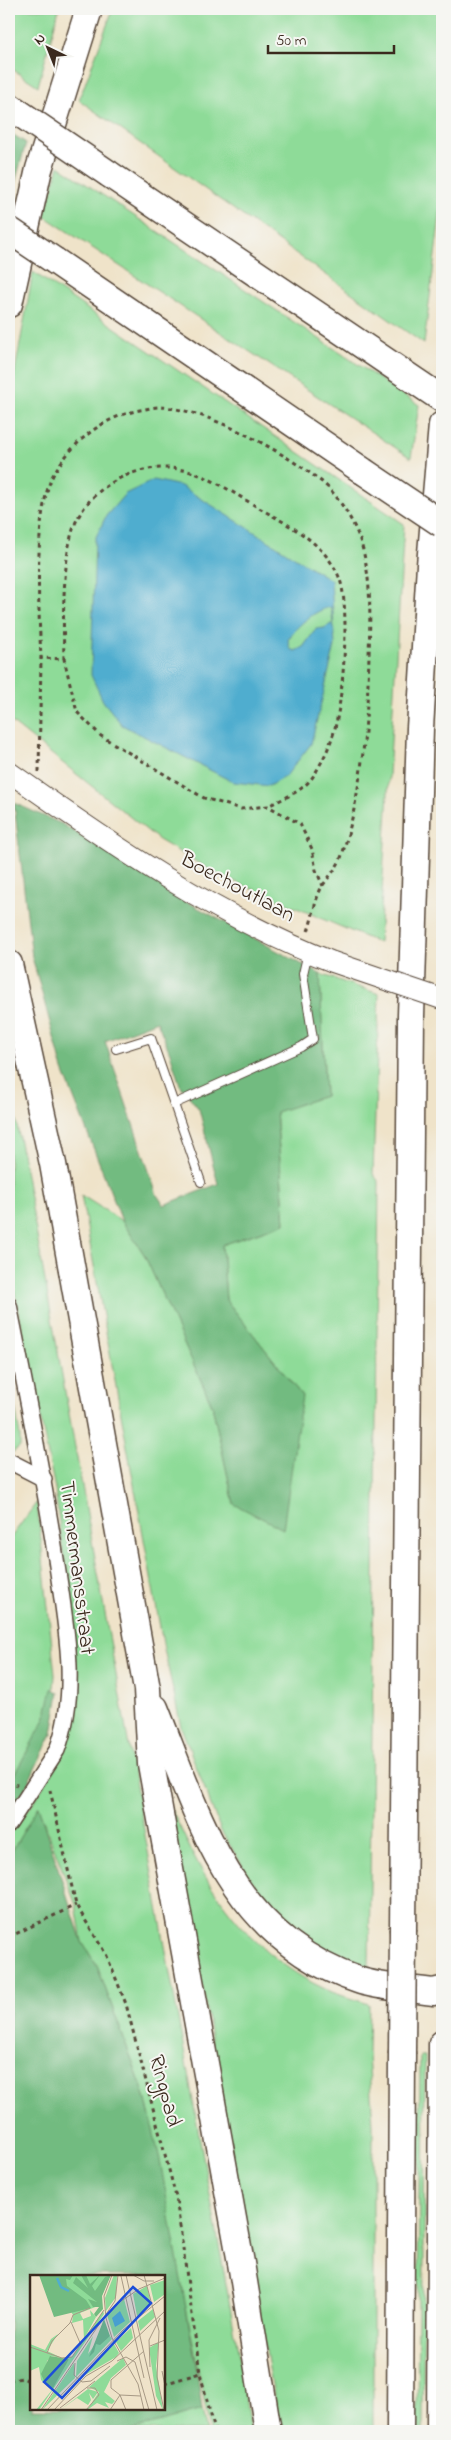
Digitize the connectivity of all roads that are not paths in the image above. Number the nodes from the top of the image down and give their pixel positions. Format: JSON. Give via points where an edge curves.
{"nodes":[{"id":1,"x":89,"y":9,"type":"edge"},
{"id":2,"x":9,"y":106,"type":"edge"},
{"id":3,"x":9,"y":230,"type":"edge"},
{"id":4,"x":9,"y":304,"type":"edge"},
{"id":5,"x":442,"y":399,"type":"edge"},
{"id":6,"x":442,"y":425,"type":"edge"},
{"id":7,"x":442,"y":524,"type":"edge"},
{"id":8,"x":9,"y":772,"type":"edge"},
{"id":9,"x":312,"y":943,"type":"junction"},
{"id":10,"x":9,"y":964,"type":"edge"},
{"id":11,"x":442,"y":999,"type":"edge"},
{"id":12,"x":116,"y":1049,"type":"dead end"},
{"id":13,"x":174,"y":1104,"type":"junction"},
{"id":14,"x":201,"y":1182,"type":"dead end"},
{"id":15,"x":9,"y":1305,"type":"edge"},
{"id":16,"x":9,"y":1461,"type":"edge"},
{"id":17,"x":44,"y":1479,"type":"junction"},
{"id":18,"x":147,"y":1689,"type":"junction"},
{"id":19,"x":9,"y":1824,"type":"edge"},
{"id":20,"x":442,"y":1990,"type":"edge"},
{"id":21,"x":442,"y":2044,"type":"edge"},
{"id":22,"x":442,"y":2053,"type":"edge"},
{"id":23,"x":268,"y":2431,"type":"edge"},
{"id":24,"x":400,"y":2431,"type":"edge"},
{"id":25,"x":440,"y":2431,"type":"edge"}],
"edges":[{"from":1,"to":4,"type":"highway","via":[[39,169]]},
{"from":2,"to":5,"type":"highway","bridge":true},
{"from":3,"to":7,"type":"highway","bridge":true},
{"from":6,"to":24,"type":"highway","bridge":true,"via":[[420,728],[408,1191]]},
{"from":8,"to":9,"type":"main road","name":"Boechoutlaan","via":[[34,776],[169,879],[247,923]]},
{"from":9,"to":11,"type":"main road","name":"Boechoutlaan","bridge":true,"via":[[334,962]]},
{"from":9,"to":13,"type":"lane","via":[[303,974],[313,1039]]},
{"from":10,"to":18,"type":"highway","via":[[53,1164]]},
{"from":12,"to":13,"type":"lane","via":[[151,1038]]},
{"from":13,"to":14,"type":"lane"},
{"from":15,"to":17,"type":"street","name":"Timmermansstraat"},
{"from":16,"to":17,"type":"street"},
{"from":17,"to":19,"type":"street","name":"Timmermansstraat","via":[[62,1600],[69,1697],[62,1737],[46,1770]]},
{"from":18,"to":20,"type":"highway","via":[[209,1843],[230,1880],[257,1914],[284,1939],[317,1962],[360,1980],[433,1992]]},
{"from":18,"to":23,"type":"highway","via":[[151,1764]]},
{"from":21,"to":22,"type":"highway"},
{"from":22,"to":25,"type":"highway"}]}
